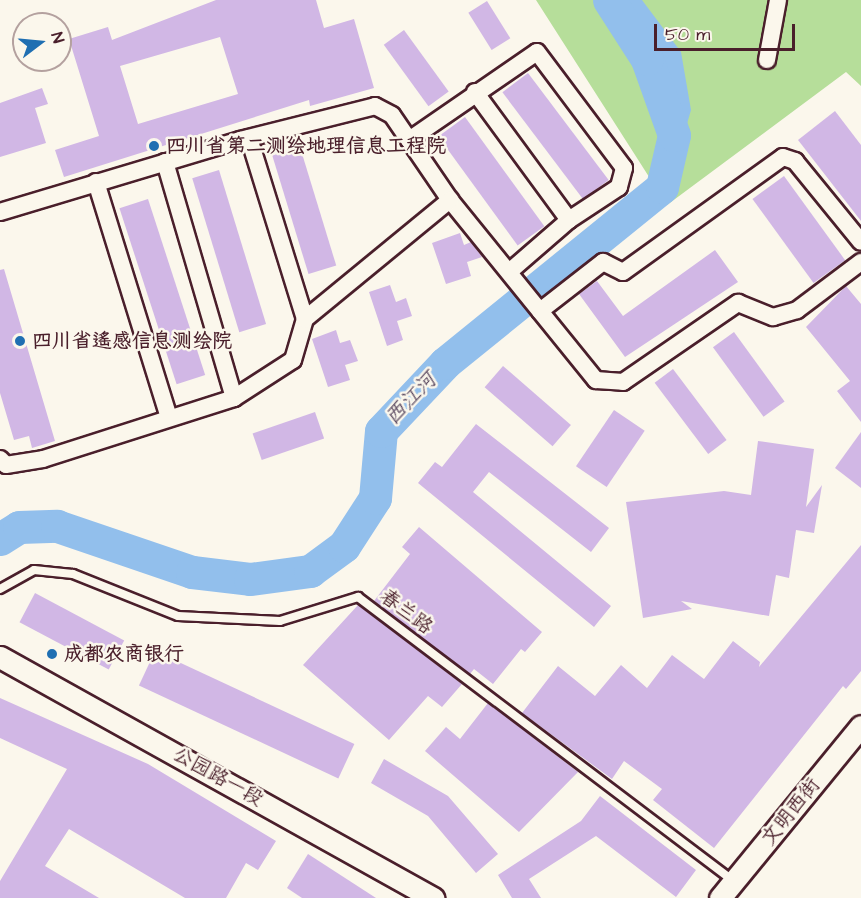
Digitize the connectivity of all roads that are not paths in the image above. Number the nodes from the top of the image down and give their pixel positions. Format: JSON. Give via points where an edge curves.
{"nodes":[{"id":1,"x":778,"y":0,"type":"edge"},
{"id":2,"x":767,"y":60,"type":"dead end"},
{"id":3,"x":475,"y":92,"type":"junction"},
{"id":4,"x":249,"y":138,"type":"junction"},
{"id":5,"x":409,"y":140,"type":"junction"},
{"id":6,"x":165,"y":162,"type":"junction"},
{"id":7,"x":96,"y":182,"type":"junction"},
{"id":8,"x":450,"y":200,"type":"junction"},
{"id":9,"x":0,"y":212,"type":"edge"},
{"id":10,"x":569,"y":220,"type":"junction"},
{"id":11,"x":861,"y":242,"type":"edge"},
{"id":12,"x":861,"y":262,"type":"edge"},
{"id":13,"x":509,"y":272,"type":"junction"},
{"id":14,"x":538,"y":308,"type":"junction"},
{"id":15,"x":304,"y":320,"type":"junction"},
{"id":16,"x":234,"y":398,"type":"junction"},
{"id":17,"x":169,"y":418,"type":"junction"},
{"id":18,"x":0,"y":459,"type":"edge"},
{"id":19,"x":0,"y":589,"type":"edge"},
{"id":20,"x":1,"y":657,"type":"edge"},
{"id":21,"x":861,"y":726,"type":"edge"},
{"id":22,"x":734,"y":881,"type":"junction"},
{"id":23,"x":433,"y":898,"type":"edge"},
{"id":24,"x":720,"y":898,"type":"edge"}],
"edges":[{"from":1,"to":2,"type":"street"},
{"from":3,"to":5,"type":"street"},
{"from":3,"to":10,"type":"street"},
{"from":3,"to":10,"type":"street","via":[[537,52],[624,168],[620,187]]},
{"from":4,"to":5,"type":"street","via":[[375,106],[392,115]]},
{"from":4,"to":6,"type":"street"},
{"from":4,"to":15,"type":"street"},
{"from":5,"to":8,"type":"street"},
{"from":6,"to":7,"type":"street"},
{"from":6,"to":16,"type":"street"},
{"from":7,"to":9,"type":"street"},
{"from":7,"to":17,"type":"street"},
{"from":8,"to":13,"type":"street"},
{"from":8,"to":15,"type":"street"},
{"from":10,"to":13,"type":"street"},
{"from":11,"to":14,"type":"street","via":[[795,161],[783,157],[623,272],[603,262]]},
{"from":12,"to":14,"type":"street","via":[[797,310],[773,317],[738,303],[624,382],[596,380]]},
{"from":13,"to":14,"type":"street"},
{"from":15,"to":16,"type":"street","via":[[293,360]]},
{"from":16,"to":17,"type":"street"},
{"from":17,"to":18,"type":"street","via":[[43,459],[6,465]]},
{"from":19,"to":22,"type":"lane","name":"春兰路","via":[[34,570],[73,574],[178,616],[280,621],[358,597]]},
{"from":20,"to":23,"type":"street","name":"公园路一段"},
{"from":21,"to":22,"type":"street","name":"文明西街"},
{"from":22,"to":24,"type":"street","name":"文明西街"}]}
